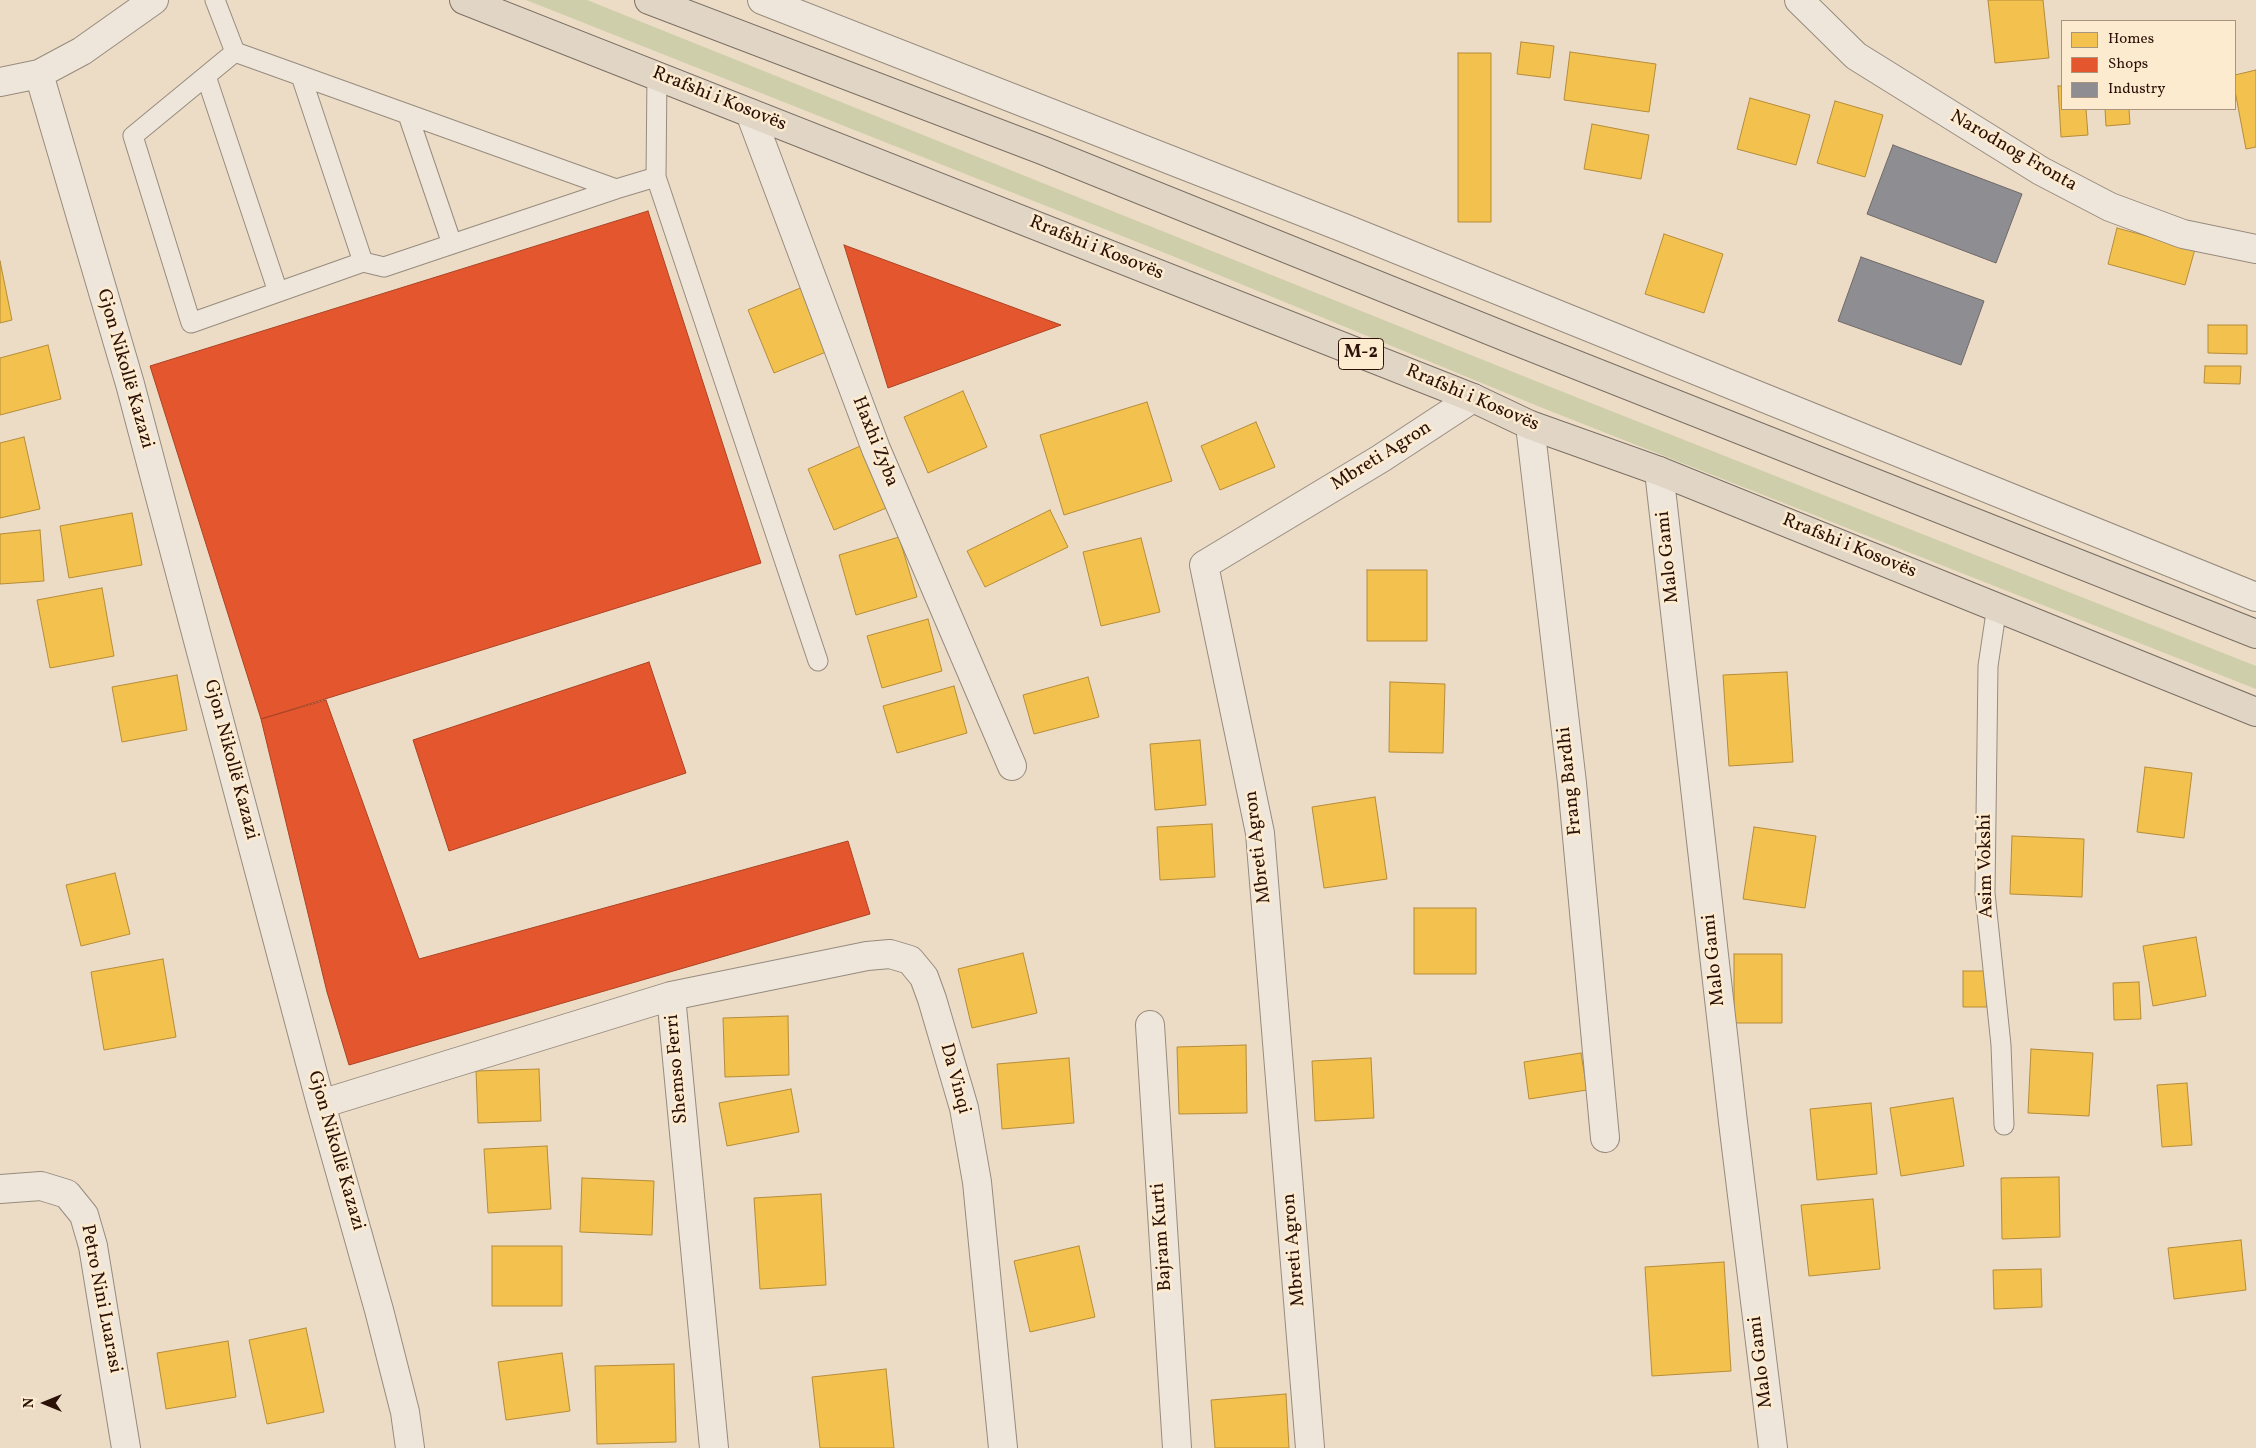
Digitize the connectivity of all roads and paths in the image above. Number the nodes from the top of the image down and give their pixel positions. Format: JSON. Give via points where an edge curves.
{"nodes":[{"id":1,"x":154,"y":0,"type":"edge"},
{"id":2,"x":215,"y":0,"type":"edge"},
{"id":3,"x":464,"y":0,"type":"edge"},
{"id":4,"x":649,"y":0,"type":"edge"},
{"id":5,"x":762,"y":0,"type":"edge"},
{"id":6,"x":1799,"y":0,"type":"edge"},
{"id":7,"x":235,"y":52,"type":"junction"},
{"id":8,"x":39,"y":74,"type":"junction"},
{"id":9,"x":657,"y":74,"type":"junction"},
{"id":10,"x":206,"y":76,"type":"junction"},
{"id":11,"x":301,"y":76,"type":"junction"},
{"id":12,"x":0,"y":82,"type":"edge"},
{"id":13,"x":750,"y":113,"type":"junction"},
{"id":14,"x":408,"y":115,"type":"junction"},
{"id":15,"x":656,"y":177,"type":"junction"},
{"id":16,"x":616,"y":190,"type":"junction"},
{"id":17,"x":452,"y":244,"type":"junction"},
{"id":18,"x":2256,"y":249,"type":"edge"},
{"id":19,"x":363,"y":262,"type":"junction"},
{"id":20,"x":278,"y":292,"type":"junction"},
{"id":21,"x":1473,"y":398,"type":"junction"},
{"id":22,"x":1530,"y":425,"type":"junction"},
{"id":23,"x":1659,"y":471,"type":"junction"},
{"id":24,"x":2256,"y":597,"type":"edge"},
{"id":25,"x":1997,"y":606,"type":"junction"},
{"id":26,"x":2256,"y":634,"type":"edge"},
{"id":27,"x":818,"y":661,"type":"dead end"},
{"id":28,"x":2256,"y":712,"type":"edge"},
{"id":29,"x":1012,"y":766,"type":"dead end"},
{"id":30,"x":671,"y":996,"type":"junction"},
{"id":31,"x":1150,"y":1025,"type":"dead end"},
{"id":32,"x":321,"y":1104,"type":"junction"},
{"id":33,"x":2004,"y":1125,"type":"dead end"},
{"id":34,"x":1605,"y":1138,"type":"dead end"},
{"id":35,"x":0,"y":1189,"type":"edge"},
{"id":36,"x":126,"y":1448,"type":"edge"},
{"id":37,"x":410,"y":1448,"type":"edge"},
{"id":38,"x":714,"y":1448,"type":"edge"},
{"id":39,"x":1003,"y":1448,"type":"edge"},
{"id":40,"x":1176,"y":1448,"type":"edge"},
{"id":41,"x":1310,"y":1448,"type":"edge"},
{"id":42,"x":1773,"y":1448,"type":"edge"}],
"edges":[{"from":1,"to":8,"type":"street","via":[[82,51]]},
{"from":2,"to":7,"type":"lane"},
{"from":3,"to":9,"type":"highway","name":"Rrafshi i Kosovës","number":"M-2"},
{"from":4,"to":26,"type":"highway","via":[[1042,150]]},
{"from":5,"to":24,"type":"street","via":[[1344,228]]},
{"from":6,"to":18,"type":"street","name":"Narodnog Fronta","via":[[1856,56],[2041,171],[2110,207],[2183,234]]},
{"from":7,"to":10,"type":"lane"},
{"from":7,"to":11,"type":"lane"},
{"from":8,"to":12,"type":"street"},
{"from":8,"to":32,"type":"street","name":"Gjon Nikollë Kazazi","via":[[130,384]]},
{"from":9,"to":13,"type":"highway","name":"Rrafshi i Kosovës","number":"M-2"},
{"from":9,"to":15,"type":"lane"},
{"from":10,"to":20,"type":"lane"},
{"from":10,"to":20,"type":"lane","via":[[133,136],[191,323]]},
{"from":11,"to":14,"type":"lane"},
{"from":11,"to":19,"type":"lane"},
{"from":13,"to":21,"type":"highway","name":"Rrafshi i Kosovës","number":"M-2"},
{"from":13,"to":29,"type":"street","name":"Haxhi Zyba","via":[[876,449]]},
{"from":14,"to":16,"type":"lane"},
{"from":14,"to":17,"type":"lane"},
{"from":15,"to":16,"type":"lane"},
{"from":15,"to":27,"type":"lane"},
{"from":16,"to":17,"type":"lane"},
{"from":17,"to":19,"type":"lane","via":[[384,268]]},
{"from":19,"to":20,"type":"lane"},
{"from":21,"to":22,"type":"highway","name":"Rrafshi i Kosovës","number":"M-2"},
{"from":21,"to":41,"type":"street","name":"Mbreti Agron","via":[[1380,459],[1204,565],[1260,833]]},
{"from":22,"to":23,"type":"highway","name":"Rrafshi i Kosovës","number":"M-2"},
{"from":22,"to":34,"type":"street","name":"Frang Bardhi","via":[[1572,783]]},
{"from":23,"to":25,"type":"highway","name":"Rrafshi i Kosovës","number":"M-2"},
{"from":23,"to":42,"type":"street","name":"Malo Gami"},
{"from":25,"to":28,"type":"highway","name":"Rrafshi i Kosovës","number":"M-2"},
{"from":25,"to":33,"type":"lane","name":"Asim Vokshi","via":[[1988,666],[1985,893],[2001,1046]]},
{"from":30,"to":32,"type":"street","name":"Shemso Ferri"},
{"from":30,"to":38,"type":"street","name":"Shemso Ferri"},
{"from":30,"to":39,"type":"street","name":"Da Vinqi","via":[[890,954],[910,960],[924,977],[964,1108],[977,1182]]},
{"from":31,"to":40,"type":"street","name":"Bajram Kurti"},
{"from":32,"to":37,"type":"street","name":"Gjon Nikollë Kazazi","via":[[379,1310]]},
{"from":35,"to":36,"type":"street","name":"Petro Nini Luarasi","via":[[41,1186],[67,1194],[84,1214],[93,1246]]}]}
